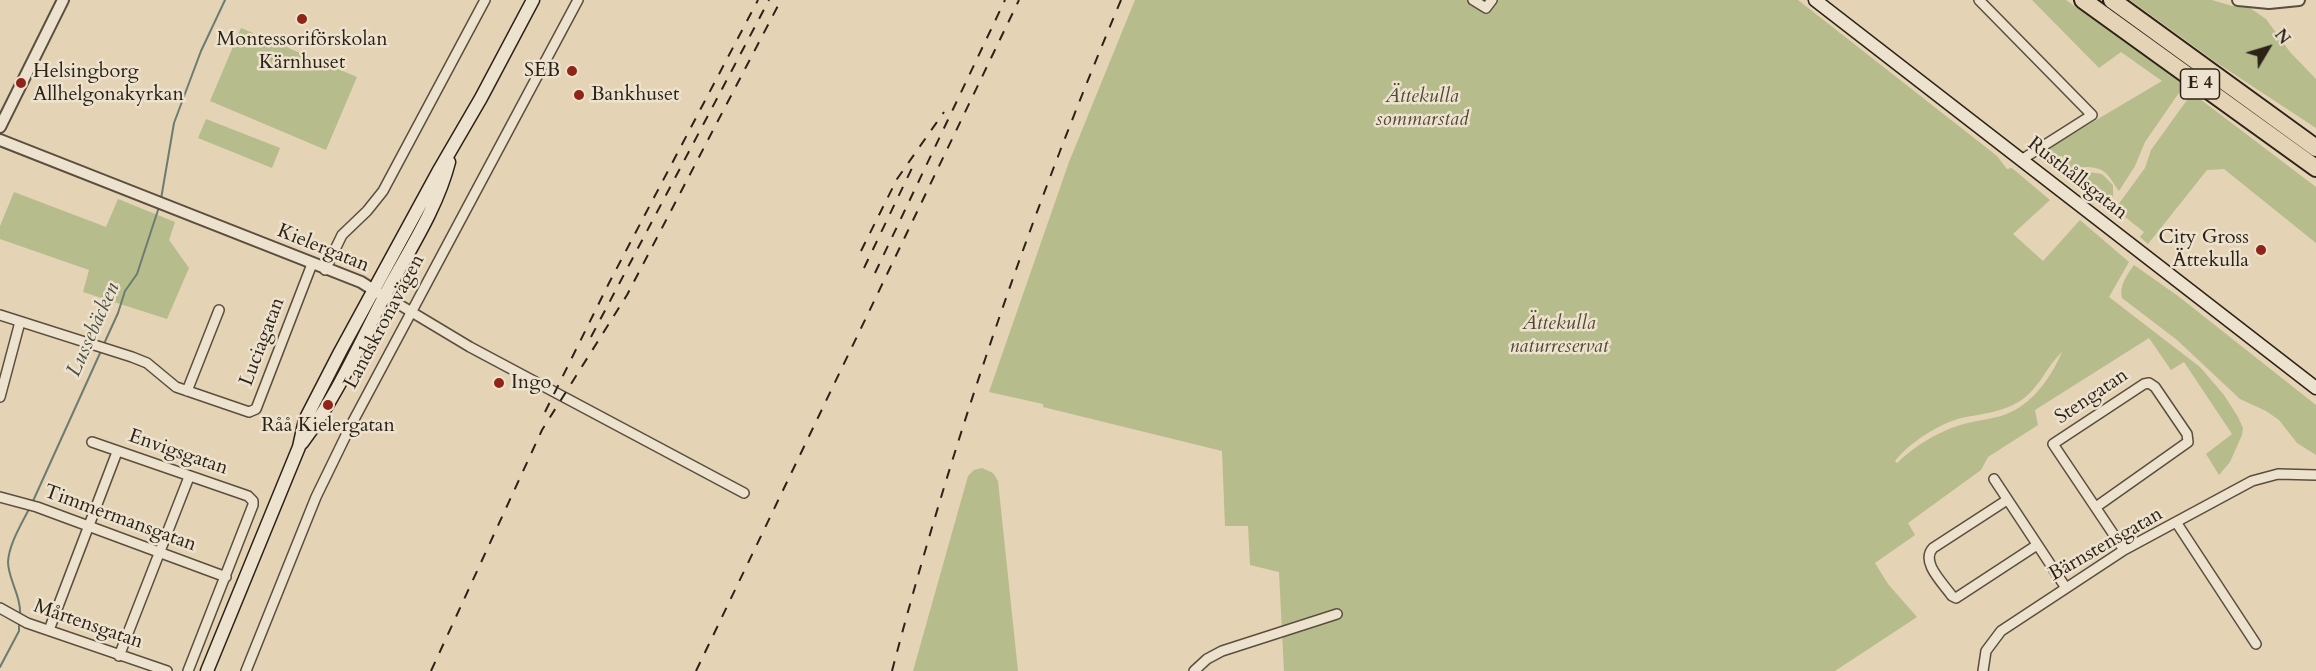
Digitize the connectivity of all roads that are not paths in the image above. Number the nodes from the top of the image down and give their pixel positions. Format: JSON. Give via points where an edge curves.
{"nodes":[{"id":1,"x":63,"y":0,"type":"edge"},
{"id":2,"x":485,"y":0,"type":"edge"},
{"id":3,"x":533,"y":0,"type":"edge"},
{"id":4,"x":578,"y":0,"type":"edge"},
{"id":5,"x":1473,"y":0,"type":"edge"},
{"id":6,"x":1492,"y":0,"type":"edge"},
{"id":7,"x":1815,"y":0,"type":"edge"},
{"id":8,"x":1979,"y":0,"type":"edge"},
{"id":9,"x":2083,"y":0,"type":"edge"},
{"id":10,"x":2112,"y":0,"type":"edge"},
{"id":11,"x":2239,"y":0,"type":"edge"},
{"id":12,"x":2299,"y":0,"type":"edge"},
{"id":13,"x":0,"y":127,"type":"edge"},
{"id":14,"x":0,"y":140,"type":"edge"},
{"id":15,"x":2316,"y":148,"type":"edge"},
{"id":16,"x":2021,"y":160,"type":"junction"},
{"id":17,"x":2316,"y":168,"type":"edge"},
{"id":18,"x":312,"y":264,"type":"junction"},
{"id":19,"x":326,"y":270,"type":"junction"},
{"id":20,"x":379,"y":293,"type":"junction"},
{"id":21,"x":219,"y":310,"type":"dead end"},
{"id":22,"x":413,"y":313,"type":"junction"},
{"id":23,"x":0,"y":315,"type":"edge"},
{"id":24,"x":20,"y":322,"type":"junction"},
{"id":25,"x":2316,"y":388,"type":"edge"},
{"id":26,"x":187,"y":391,"type":"junction"},
{"id":27,"x":0,"y":396,"type":"edge"},
{"id":28,"x":92,"y":442,"type":"dead end"},
{"id":29,"x":117,"y":452,"type":"junction"},
{"id":30,"x":2316,"y":475,"type":"edge"},
{"id":31,"x":189,"y":477,"type":"junction"},
{"id":32,"x":1994,"y":479,"type":"dead end"},
{"id":33,"x":744,"y":493,"type":"dead end"},
{"id":34,"x":0,"y":497,"type":"edge"},
{"id":35,"x":2007,"y":500,"type":"junction"},
{"id":36,"x":2096,"y":507,"type":"junction"},
{"id":37,"x":2176,"y":522,"type":"junction"},
{"id":38,"x":90,"y":527,"type":"junction"},
{"id":39,"x":2037,"y":545,"type":"junction"},
{"id":40,"x":2124,"y":550,"type":"junction"},
{"id":41,"x":159,"y":554,"type":"junction"},
{"id":42,"x":226,"y":577,"type":"junction"},
{"id":43,"x":2066,"y":588,"type":"junction"},
{"id":44,"x":0,"y":608,"type":"edge"},
{"id":45,"x":1337,"y":614,"type":"dead end"},
{"id":46,"x":49,"y":630,"type":"junction"},
{"id":47,"x":2256,"y":645,"type":"dead end"},
{"id":48,"x":119,"y":656,"type":"junction"},
{"id":49,"x":167,"y":671,"type":"edge"},
{"id":50,"x":188,"y":671,"type":"edge"},
{"id":51,"x":207,"y":671,"type":"edge"},
{"id":52,"x":246,"y":671,"type":"edge"},
{"id":53,"x":1194,"y":671,"type":"edge"},
{"id":54,"x":1983,"y":671,"type":"edge"}],
"edges":[{"from":1,"to":13,"type":"street"},
{"from":2,"to":19,"type":"street","via":[[383,191],[342,235]]},
{"from":3,"to":20,"type":"main road","name":"Landskronavägen","via":[[451,152],[446,175],[425,221]]},
{"from":4,"to":22,"type":"street","name":"Landskronavägen"},
{"from":5,"to":6,"type":"street","via":[[1486,8]]},
{"from":7,"to":16,"type":"main road","name":"Rusthållsgatan"},
{"from":8,"to":16,"type":"street","via":[[2092,115]]},
{"from":9,"to":17,"type":"highway","number":"E 4"},
{"from":10,"to":15,"type":"highway","number":"E 4"},
{"from":11,"to":12,"type":"street"},
{"from":14,"to":18,"type":"street","name":"Kielergatan"},
{"from":16,"to":25,"type":"main road","name":"Rusthållsgatan"},
{"from":18,"to":19,"type":"street","name":"Kielergatan"},
{"from":18,"to":26,"type":"street","name":"Luciagatan","via":[[256,409],[249,412]]},
{"from":19,"to":20,"type":"street","name":"Kielergatan","via":[[362,282]]},
{"from":20,"to":22,"type":"street","name":"Kielergatan"},
{"from":20,"to":51,"type":"main road","name":"Landskronavägen","via":[[305,420],[299,447]]},
{"from":21,"to":26,"type":"street"},
{"from":22,"to":33,"type":"street","name":"Kielergatan"},
{"from":22,"to":52,"type":"street","name":"Landskronavägen","via":[[316,497]]},
{"from":23,"to":24,"type":"street","name":"Luciagatan"},
{"from":24,"to":26,"type":"street","name":"Luciagatan","via":[[147,363],[176,387]]},
{"from":24,"to":27,"type":"street"},
{"from":28,"to":29,"type":"street","name":"Envigsgatan"},
{"from":29,"to":31,"type":"street","name":"Envigsgatan"},
{"from":29,"to":38,"type":"street"},
{"from":30,"to":37,"type":"street","via":[[2265,476]]},
{"from":31,"to":41,"type":"street"},
{"from":31,"to":42,"type":"street","name":"Envigsgatan","via":[[251,499],[253,505]]},
{"from":32,"to":35,"type":"street"},
{"from":34,"to":38,"type":"street","name":"Timmermansgatan"},
{"from":35,"to":39,"type":"street"},
{"from":35,"to":39,"type":"street","via":[[1933,548],[1928,561],[1956,598]]},
{"from":36,"to":36,"type":"street","name":"Stengatan","via":[[2053,444],[2149,383],[2187,434],[2188,442]]},
{"from":36,"to":40,"type":"street","name":"Stengatan"},
{"from":37,"to":40,"type":"street","name":"Bärnstensgatan"},
{"from":37,"to":47,"type":"street","name":"Bärnstensgatan"},
{"from":38,"to":41,"type":"street","name":"Timmermansgatan"},
{"from":38,"to":46,"type":"street"},
{"from":39,"to":43,"type":"street"},
{"from":40,"to":43,"type":"street","name":"Bärnstensgatan"},
{"from":41,"to":42,"type":"street","name":"Timmermansgatan"},
{"from":41,"to":48,"type":"street"},
{"from":42,"to":50,"type":"street"},
{"from":43,"to":54,"type":"street","name":"Bärnstensgatan","via":[[1997,635],[1986,651]]},
{"from":44,"to":46,"type":"street","name":"Mårtensgatan","via":[[17,619]]},
{"from":45,"to":53,"type":"street","via":[[1222,651]]},
{"from":46,"to":48,"type":"street","name":"Mårtensgatan"},
{"from":48,"to":49,"type":"street","name":"Mårtensgatan"}]}
